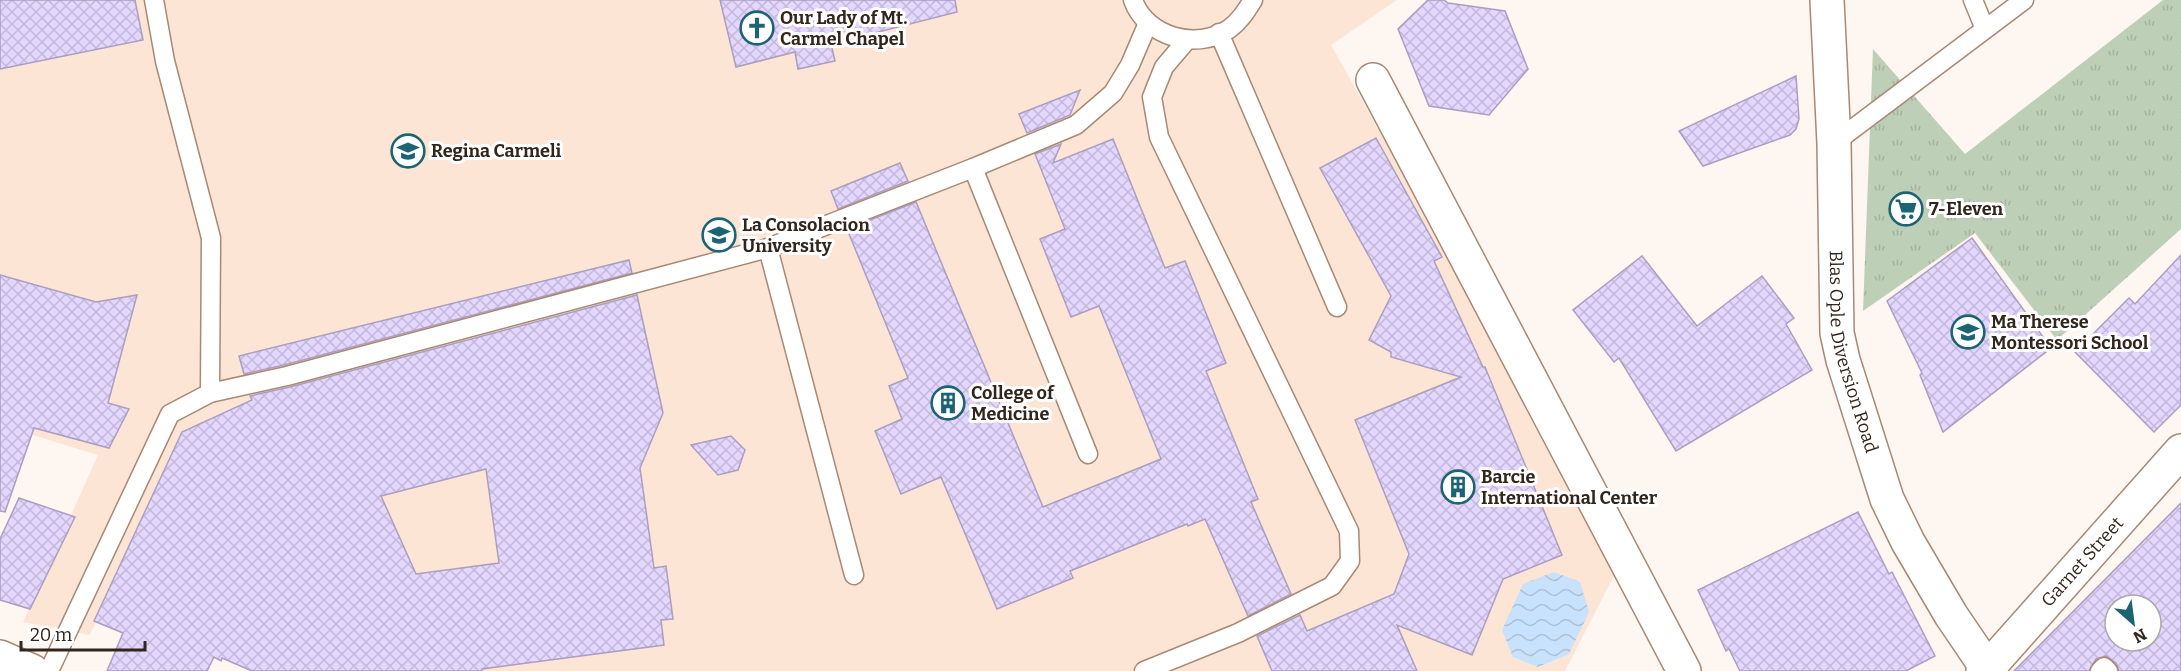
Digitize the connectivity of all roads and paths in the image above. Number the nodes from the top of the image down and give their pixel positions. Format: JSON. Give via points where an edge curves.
{"nodes":[{"id":1,"x":154,"y":0,"type":"edge"},
{"id":2,"x":1133,"y":0,"type":"edge"},
{"id":3,"x":1252,"y":0,"type":"edge"},
{"id":4,"x":1827,"y":0,"type":"edge"},
{"id":5,"x":1973,"y":0,"type":"edge"},
{"id":6,"x":2024,"y":0,"type":"edge"},
{"id":7,"x":1148,"y":23,"type":"junction"},
{"id":8,"x":1985,"y":29,"type":"junction"},
{"id":9,"x":1219,"y":33,"type":"junction"},
{"id":10,"x":1187,"y":40,"type":"junction"},
{"id":11,"x":1373,"y":80,"type":"dead end"},
{"id":12,"x":1834,"y":143,"type":"junction"},
{"id":13,"x":973,"y":168,"type":"junction"},
{"id":14,"x":768,"y":248,"type":"junction"},
{"id":15,"x":1337,"y":307,"type":"dead end"},
{"id":16,"x":210,"y":393,"type":"junction"},
{"id":17,"x":2181,"y":451,"type":"edge"},
{"id":18,"x":1088,"y":454,"type":"dead end"},
{"id":19,"x":854,"y":575,"type":"dead end"},
{"id":20,"x":0,"y":657,"type":"edge"},
{"id":21,"x":1986,"y":670,"type":"edge"},
{"id":22,"x":32,"y":671,"type":"edge"},
{"id":23,"x":49,"y":671,"type":"edge"},
{"id":24,"x":1144,"y":671,"type":"edge"},
{"id":25,"x":1684,"y":671,"type":"edge"},
{"id":26,"x":2100,"y":671,"type":"edge"},
{"id":27,"x":2108,"y":671,"type":"edge"}],
"edges":[{"from":1,"to":16,"type":"lane","via":[[165,61],[211,238]]},
{"from":2,"to":7,"type":"lane"},
{"from":3,"to":9,"type":"lane","via":[[1243,16]]},
{"from":4,"to":12,"type":"street","name":"Blas Ople Diversion Road"},
{"from":5,"to":8,"type":"lane"},
{"from":6,"to":8,"type":"lane"},
{"from":7,"to":10,"type":"lane"},
{"from":7,"to":13,"type":"lane","via":[[1113,93],[1076,125]]},
{"from":8,"to":12,"type":"lane"},
{"from":9,"to":10,"type":"lane"},
{"from":9,"to":15,"type":"lane"},
{"from":10,"to":24,"type":"lane","via":[[1164,67],[1152,97],[1160,137],[1349,531],[1350,561],[1332,586],[1238,633]]},
{"from":11,"to":25,"type":"street"},
{"from":12,"to":21,"type":"street","name":"Blas Ople Diversion Road","via":[[1837,333],[1843,360],[1887,499],[1908,542]]},
{"from":13,"to":14,"type":"lane"},
{"from":13,"to":18,"type":"lane"},
{"from":14,"to":16,"type":"lane"},
{"from":14,"to":19,"type":"lane"},
{"from":16,"to":23,"type":"lane","via":[[170,414]]},
{"from":17,"to":21,"type":"street","name":"Garnet Street"},
{"from":20,"to":22,"type":"street"},
{"from":26,"to":27,"type":"lane","via":[[2104,667]]}]}
